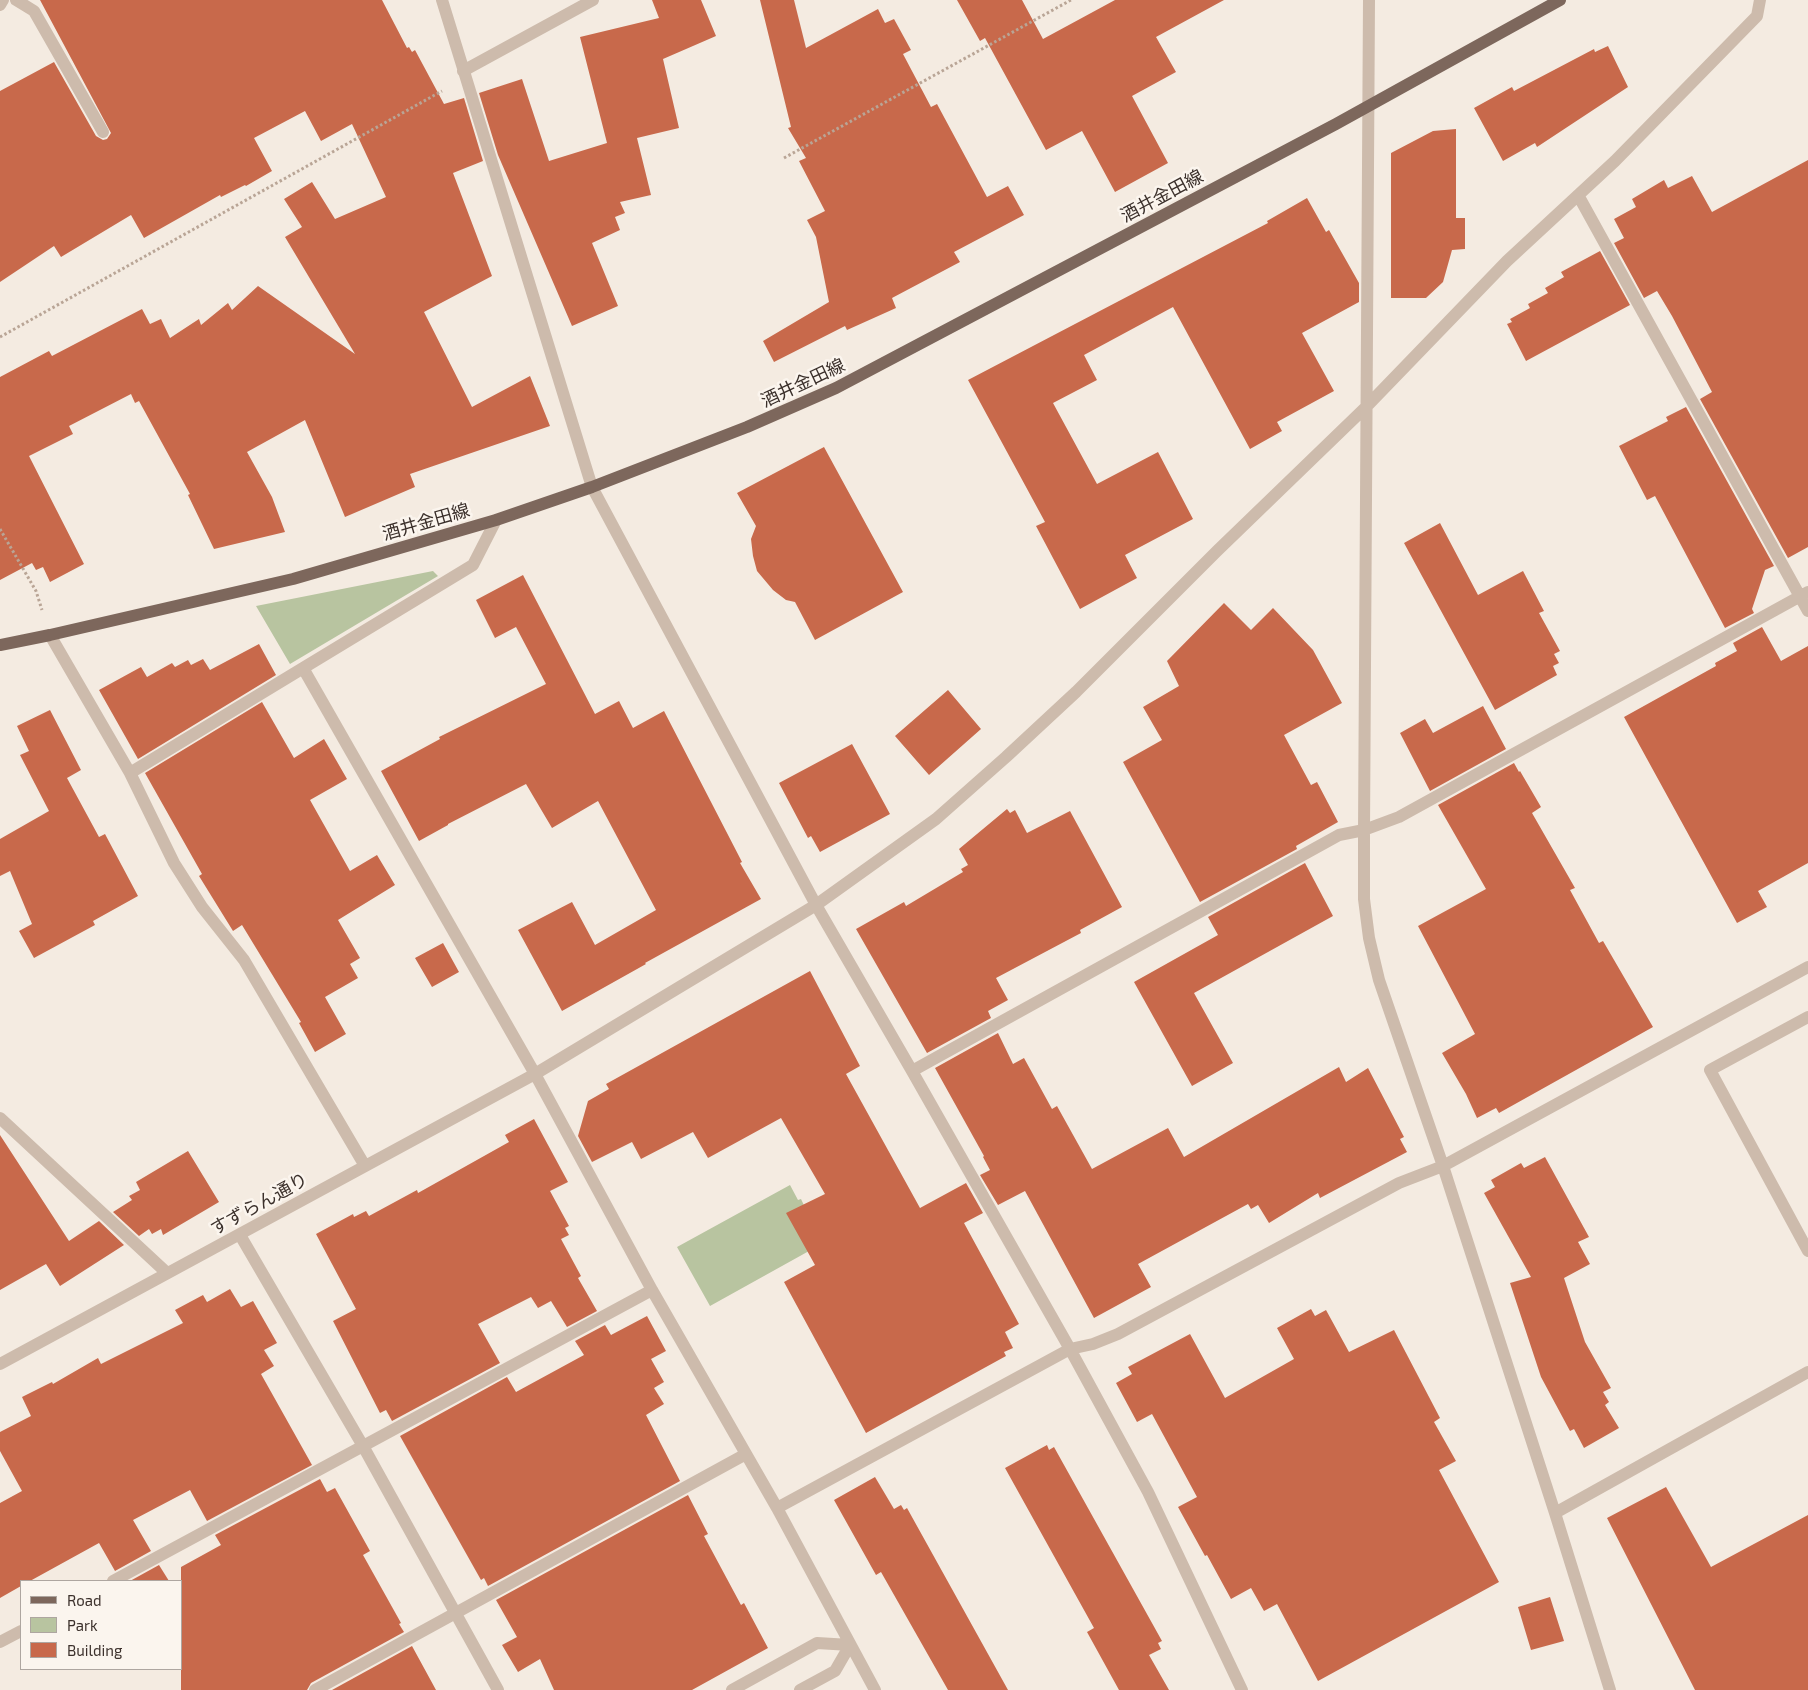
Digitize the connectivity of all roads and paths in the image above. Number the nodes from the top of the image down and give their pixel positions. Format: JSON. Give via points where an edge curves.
{"nodes":[{"id":1,"x":3,"y":0,"type":"edge"},
{"id":2,"x":16,"y":0,"type":"edge"},
{"id":3,"x":442,"y":0,"type":"edge"},
{"id":4,"x":593,"y":0,"type":"edge"},
{"id":5,"x":1071,"y":0,"type":"edge"},
{"id":6,"x":1369,"y":0,"type":"edge"},
{"id":7,"x":1560,"y":0,"type":"edge"},
{"id":8,"x":1760,"y":0,"type":"edge"},
{"id":9,"x":0,"y":5,"type":"edge"},
{"id":10,"x":463,"y":71,"type":"junction"},
{"id":11,"x":1368,"y":107,"type":"junction"},
{"id":12,"x":103,"y":132,"type":"dead end"},
{"id":13,"x":784,"y":158,"type":"dead end"},
{"id":14,"x":1578,"y":195,"type":"junction"},
{"id":15,"x":0,"y":337,"type":"edge"},
{"id":16,"x":1366,"y":407,"type":"junction"},
{"id":17,"x":592,"y":488,"type":"junction"},
{"id":18,"x":496,"y":520,"type":"junction"},
{"id":19,"x":0,"y":529,"type":"edge"},
{"id":20,"x":1804,"y":594,"type":"edge"},
{"id":21,"x":1808,"y":611,"type":"edge"},
{"id":22,"x":50,"y":635,"type":"junction"},
{"id":23,"x":0,"y":645,"type":"edge"},
{"id":24,"x":302,"y":668,"type":"junction"},
{"id":25,"x":130,"y":773,"type":"junction"},
{"id":26,"x":1364,"y":830,"type":"junction"},
{"id":27,"x":816,"y":905,"type":"junction"},
{"id":28,"x":1808,"y":967,"type":"edge"},
{"id":29,"x":1808,"y":1017,"type":"edge"},
{"id":30,"x":912,"y":1071,"type":"junction"},
{"id":31,"x":535,"y":1074,"type":"junction"},
{"id":32,"x":0,"y":1118,"type":"edge"},
{"id":33,"x":365,"y":1166,"type":"junction"},
{"id":34,"x":1443,"y":1166,"type":"junction"},
{"id":35,"x":240,"y":1235,"type":"junction"},
{"id":36,"x":1808,"y":1251,"type":"edge"},
{"id":37,"x":168,"y":1273,"type":"junction"},
{"id":38,"x":652,"y":1290,"type":"junction"},
{"id":39,"x":1070,"y":1350,"type":"junction"},
{"id":40,"x":0,"y":1364,"type":"edge"},
{"id":41,"x":1808,"y":1372,"type":"edge"},
{"id":42,"x":363,"y":1446,"type":"junction"},
{"id":43,"x":746,"y":1454,"type":"junction"},
{"id":44,"x":778,"y":1508,"type":"junction"},
{"id":45,"x":1555,"y":1513,"type":"junction"},
{"id":46,"x":115,"y":1580,"type":"edge"},
{"id":47,"x":455,"y":1613,"type":"junction"},
{"id":48,"x":20,"y":1632,"type":"edge"},
{"id":49,"x":0,"y":1642,"type":"edge"},
{"id":50,"x":850,"y":1645,"type":"junction"},
{"id":51,"x":315,"y":1690,"type":"edge"},
{"id":52,"x":498,"y":1690,"type":"edge"},
{"id":53,"x":732,"y":1690,"type":"edge"},
{"id":54,"x":800,"y":1690,"type":"edge"},
{"id":55,"x":875,"y":1690,"type":"edge"},
{"id":56,"x":1242,"y":1690,"type":"edge"},
{"id":57,"x":1610,"y":1690,"type":"edge"}],
"edges":[{"from":1,"to":9,"type":"street"},
{"from":2,"to":12,"type":"street","via":[[34,11]]},
{"from":3,"to":10,"type":"street"},
{"from":4,"to":10,"type":"street"},
{"from":5,"to":13,"type":"path"},
{"from":6,"to":11,"type":"street"},
{"from":7,"to":11,"type":"main road","name":"酒井金田線"},
{"from":8,"to":14,"type":"street","name":"すずらん通り","via":[[1757,16]]},
{"from":10,"to":15,"type":"path","via":[[457,83]]},
{"from":10,"to":17,"type":"street"},
{"from":11,"to":16,"type":"street"},
{"from":11,"to":17,"type":"main road","name":"酒井金田線","via":[[836,388]]},
{"from":14,"to":16,"type":"street","name":"すずらん通り","via":[[1507,261]]},
{"from":14,"to":20,"type":"street"},
{"from":16,"to":26,"type":"street"},
{"from":16,"to":27,"type":"street","name":"すずらん通り","via":[[1006,757],[936,819]]},
{"from":17,"to":18,"type":"main road","name":"酒井金田線"},
{"from":17,"to":27,"type":"street"},
{"from":18,"to":22,"type":"main road","name":"酒井金田線","via":[[293,579]]},
{"from":18,"to":24,"type":"street","via":[[473,565]]},
{"from":19,"to":22,"type":"path","via":[[36,591]]},
{"from":20,"to":21,"type":"street"},
{"from":20,"to":26,"type":"street","via":[[1400,817]]},
{"from":22,"to":23,"type":"main road","name":"酒井金田線"},
{"from":22,"to":25,"type":"street"},
{"from":24,"to":25,"type":"street"},
{"from":24,"to":31,"type":"street"},
{"from":25,"to":33,"type":"street","via":[[174,863],[202,907],[244,960]]},
{"from":26,"to":30,"type":"street","via":[[1339,836]]},
{"from":26,"to":34,"type":"street","via":[[1364,899],[1369,938],[1379,980]]},
{"from":27,"to":30,"type":"street"},
{"from":27,"to":31,"type":"street","name":"すずらん通り"},
{"from":28,"to":34,"type":"street"},
{"from":29,"to":36,"type":"street","via":[[1710,1070]]},
{"from":30,"to":39,"type":"street"},
{"from":31,"to":33,"type":"street","name":"すずらん通り"},
{"from":31,"to":38,"type":"street"},
{"from":32,"to":37,"type":"street"},
{"from":33,"to":35,"type":"street","name":"すずらん通り"},
{"from":34,"to":39,"type":"street","via":[[1398,1182],[1118,1334]]},
{"from":34,"to":45,"type":"street"},
{"from":35,"to":37,"type":"street","name":"すずらん通り"},
{"from":35,"to":42,"type":"street"},
{"from":37,"to":40,"type":"street","name":"すずらん通り"},
{"from":38,"to":42,"type":"street"},
{"from":38,"to":43,"type":"street"},
{"from":39,"to":44,"type":"street"},
{"from":39,"to":56,"type":"street","via":[[1148,1492]]},
{"from":41,"to":45,"type":"street"},
{"from":42,"to":46,"type":"street"},
{"from":42,"to":47,"type":"street"},
{"from":43,"to":44,"type":"street"},
{"from":43,"to":47,"type":"street"},
{"from":44,"to":50,"type":"street"},
{"from":45,"to":57,"type":"street"},
{"from":47,"to":51,"type":"street"},
{"from":47,"to":52,"type":"street"},
{"from":48,"to":49,"type":"street"},
{"from":50,"to":53,"type":"street","via":[[817,1643]]},
{"from":50,"to":54,"type":"street","via":[[835,1671]]},
{"from":50,"to":55,"type":"street"}]}
